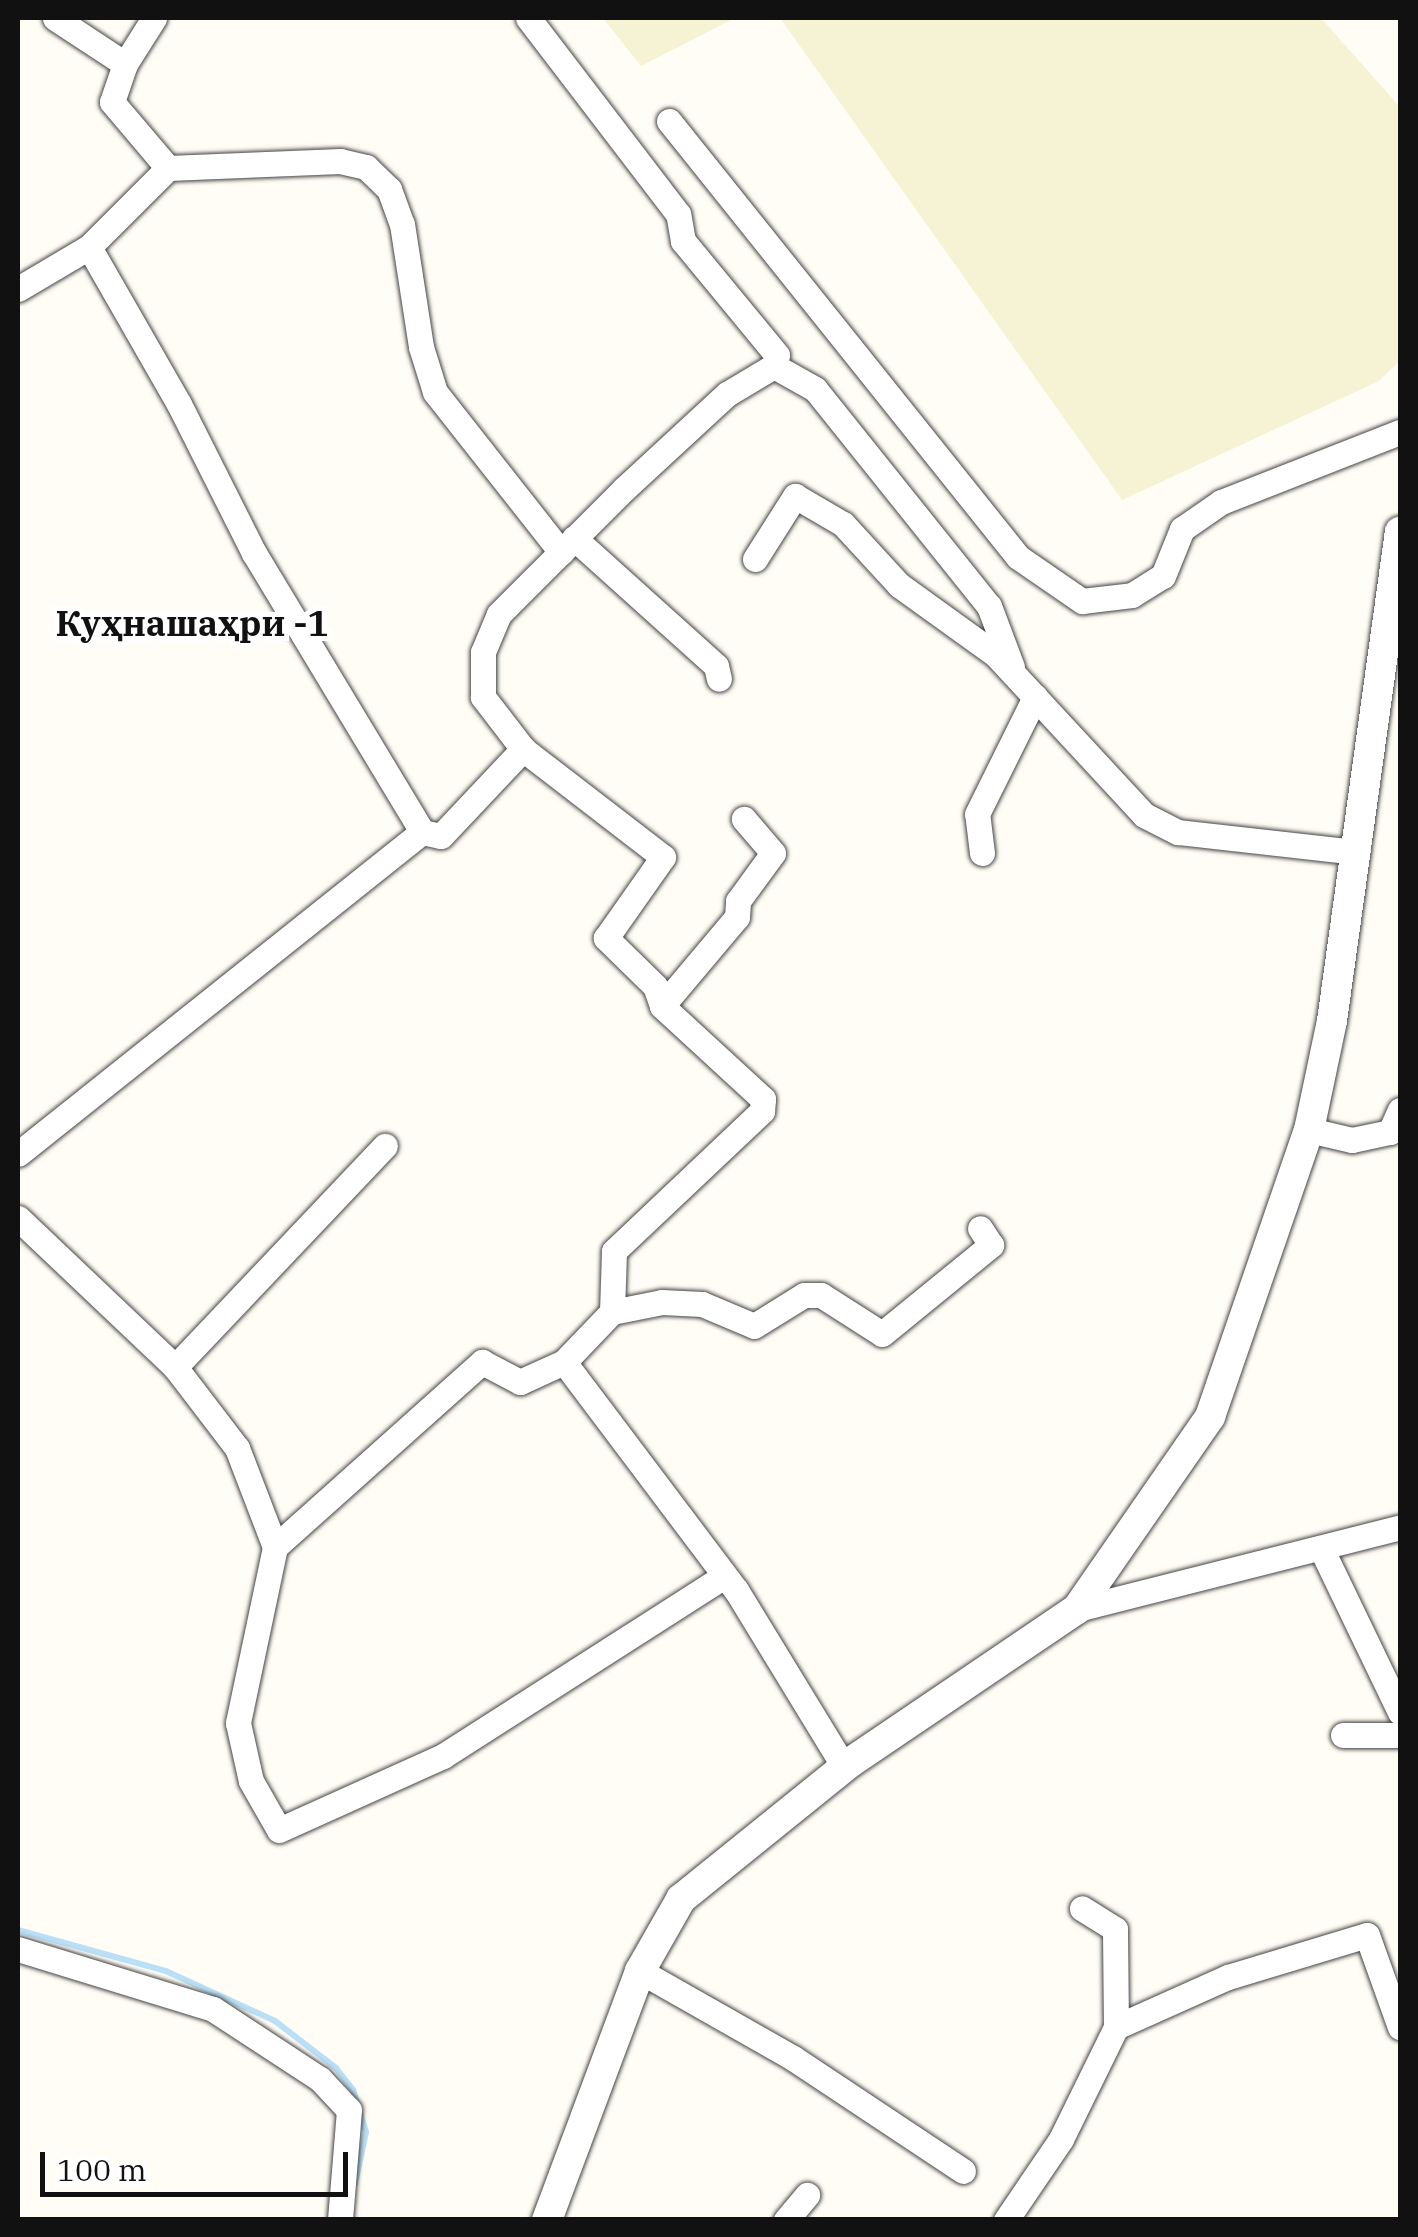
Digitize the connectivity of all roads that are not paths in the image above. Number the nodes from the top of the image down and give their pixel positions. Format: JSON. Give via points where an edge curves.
{"nodes":[{"id":1,"x":55,"y":18,"type":"edge"},
{"id":2,"x":154,"y":18,"type":"edge"},
{"id":3,"x":528,"y":18,"type":"edge"},
{"id":4,"x":125,"y":64,"type":"junction"},
{"id":5,"x":669,"y":121,"type":"dead end"},
{"id":6,"x":168,"y":168,"type":"junction"},
{"id":7,"x":88,"y":247,"type":"junction"},
{"id":8,"x":18,"y":289,"type":"edge"},
{"id":9,"x":774,"y":366,"type":"junction"},
{"id":10,"x":1400,"y":432,"type":"edge"},
{"id":11,"x":1400,"y":532,"type":"edge"},
{"id":12,"x":567,"y":545,"type":"junction"},
{"id":13,"x":755,"y":559,"type":"dead end"},
{"id":14,"x":1016,"y":676,"type":"junction"},
{"id":15,"x":719,"y":679,"type":"dead end"},
{"id":16,"x":1035,"y":697,"type":"junction"},
{"id":17,"x":522,"y":749,"type":"junction"},
{"id":18,"x":744,"y":818,"type":"dead end"},
{"id":19,"x":422,"y":832,"type":"junction"},
{"id":20,"x":1356,"y":852,"type":"junction"},
{"id":21,"x":982,"y":854,"type":"dead end"},
{"id":22,"x":662,"y":1006,"type":"junction"},
{"id":23,"x":1400,"y":1110,"type":"edge"},
{"id":24,"x":1309,"y":1130,"type":"junction"},
{"id":25,"x":385,"y":1146,"type":"dead end"},
{"id":26,"x":18,"y":1154,"type":"edge"},
{"id":27,"x":18,"y":1218,"type":"edge"},
{"id":28,"x":980,"y":1228,"type":"dead end"},
{"id":29,"x":612,"y":1312,"type":"junction"},
{"id":30,"x":564,"y":1362,"type":"junction"},
{"id":31,"x":176,"y":1368,"type":"junction"},
{"id":32,"x":1400,"y":1528,"type":"edge"},
{"id":33,"x":275,"y":1547,"type":"junction"},
{"id":34,"x":1321,"y":1548,"type":"junction"},
{"id":35,"x":724,"y":1576,"type":"junction"},
{"id":36,"x":1077,"y":1610,"type":"junction"},
{"id":37,"x":1400,"y":1712,"type":"edge"},
{"id":38,"x":1343,"y":1735,"type":"dead end"},
{"id":39,"x":1400,"y":1735,"type":"edge"},
{"id":40,"x":844,"y":1767,"type":"junction"},
{"id":41,"x":1082,"y":1908,"type":"dead end"},
{"id":42,"x":18,"y":1949,"type":"edge"},
{"id":43,"x":640,"y":1972,"type":"junction"},
{"id":44,"x":1116,"y":2027,"type":"junction"},
{"id":45,"x":1400,"y":2027,"type":"edge"},
{"id":46,"x":964,"y":2171,"type":"dead end"},
{"id":47,"x":807,"y":2196,"type":"dead end"},
{"id":48,"x":340,"y":2220,"type":"edge"},
{"id":49,"x":546,"y":2220,"type":"edge"},
{"id":50,"x":786,"y":2220,"type":"edge"},
{"id":51,"x":1006,"y":2220,"type":"edge"}],
"edges":[{"from":1,"to":4,"type":"street"},
{"from":2,"to":4,"type":"street"},
{"from":3,"to":9,"type":"street","via":[[678,214],[684,241],[777,355]]},
{"from":4,"to":6,"type":"street","via":[[112,102]]},
{"from":5,"to":10,"type":"street","via":[[1018,557],[1082,601],[1132,595],[1163,576],[1182,529],[1221,502]]},
{"from":6,"to":7,"type":"street"},
{"from":6,"to":12,"type":"street","via":[[366,166],[389,189],[435,392]]},
{"from":7,"to":8,"type":"street"},
{"from":7,"to":19,"type":"street","via":[[273,587]]},
{"from":9,"to":12,"type":"street","via":[[726,394]]},
{"from":9,"to":14,"type":"street","via":[[815,389],[989,606]]},
{"from":11,"to":20,"type":"street"},
{"from":12,"to":15,"type":"street","via":[[716,666]]},
{"from":12,"to":17,"type":"street","via":[[498,614],[483,652],[483,697]]},
{"from":13,"to":14,"type":"street","via":[[795,496],[842,524],[898,585]]},
{"from":14,"to":16,"type":"street"},
{"from":16,"to":20,"type":"street","via":[[1124,798],[1178,832]]},
{"from":16,"to":21,"type":"street","via":[[977,814]]},
{"from":17,"to":19,"type":"street","via":[[441,836]]},
{"from":17,"to":22,"type":"street","via":[[662,857],[606,938],[654,986]]},
{"from":18,"to":22,"type":"street","via":[[773,853],[738,902],[737,917]]},
{"from":19,"to":26,"type":"street"},
{"from":20,"to":24,"type":"street"},
{"from":22,"to":29,"type":"street","via":[[763,1098],[762,1112],[614,1251]]},
{"from":23,"to":24,"type":"street","via":[[1390,1132],[1352,1140]]},
{"from":24,"to":36,"type":"street","via":[[1210,1417]]},
{"from":25,"to":31,"type":"street"},
{"from":27,"to":31,"type":"street"},
{"from":28,"to":29,"type":"street","via":[[991,1244],[882,1334],[821,1295],[804,1295],[754,1326],[702,1304],[662,1302]]},
{"from":29,"to":30,"type":"street"},
{"from":30,"to":33,"type":"street","via":[[520,1382],[482,1362]]},
{"from":30,"to":35,"type":"street"},
{"from":31,"to":33,"type":"street","via":[[237,1448]]},
{"from":32,"to":34,"type":"street"},
{"from":33,"to":35,"type":"street","via":[[238,1723],[251,1781],[279,1830],[442,1756]]},
{"from":34,"to":36,"type":"street"},
{"from":34,"to":37,"type":"street"},
{"from":35,"to":40,"type":"street"},
{"from":36,"to":40,"type":"street"},
{"from":38,"to":39,"type":"street"},
{"from":40,"to":43,"type":"street","via":[[680,1899]]},
{"from":41,"to":44,"type":"street","via":[[1115,1929]]},
{"from":42,"to":48,"type":"street","via":[[213,2009],[320,2079],[349,2110]]},
{"from":43,"to":46,"type":"street","via":[[793,2058]]},
{"from":43,"to":49,"type":"street"},
{"from":44,"to":45,"type":"street","via":[[1228,1977],[1367,1935]]},
{"from":44,"to":51,"type":"street","via":[[1062,2140]]},
{"from":47,"to":50,"type":"street"}]}
